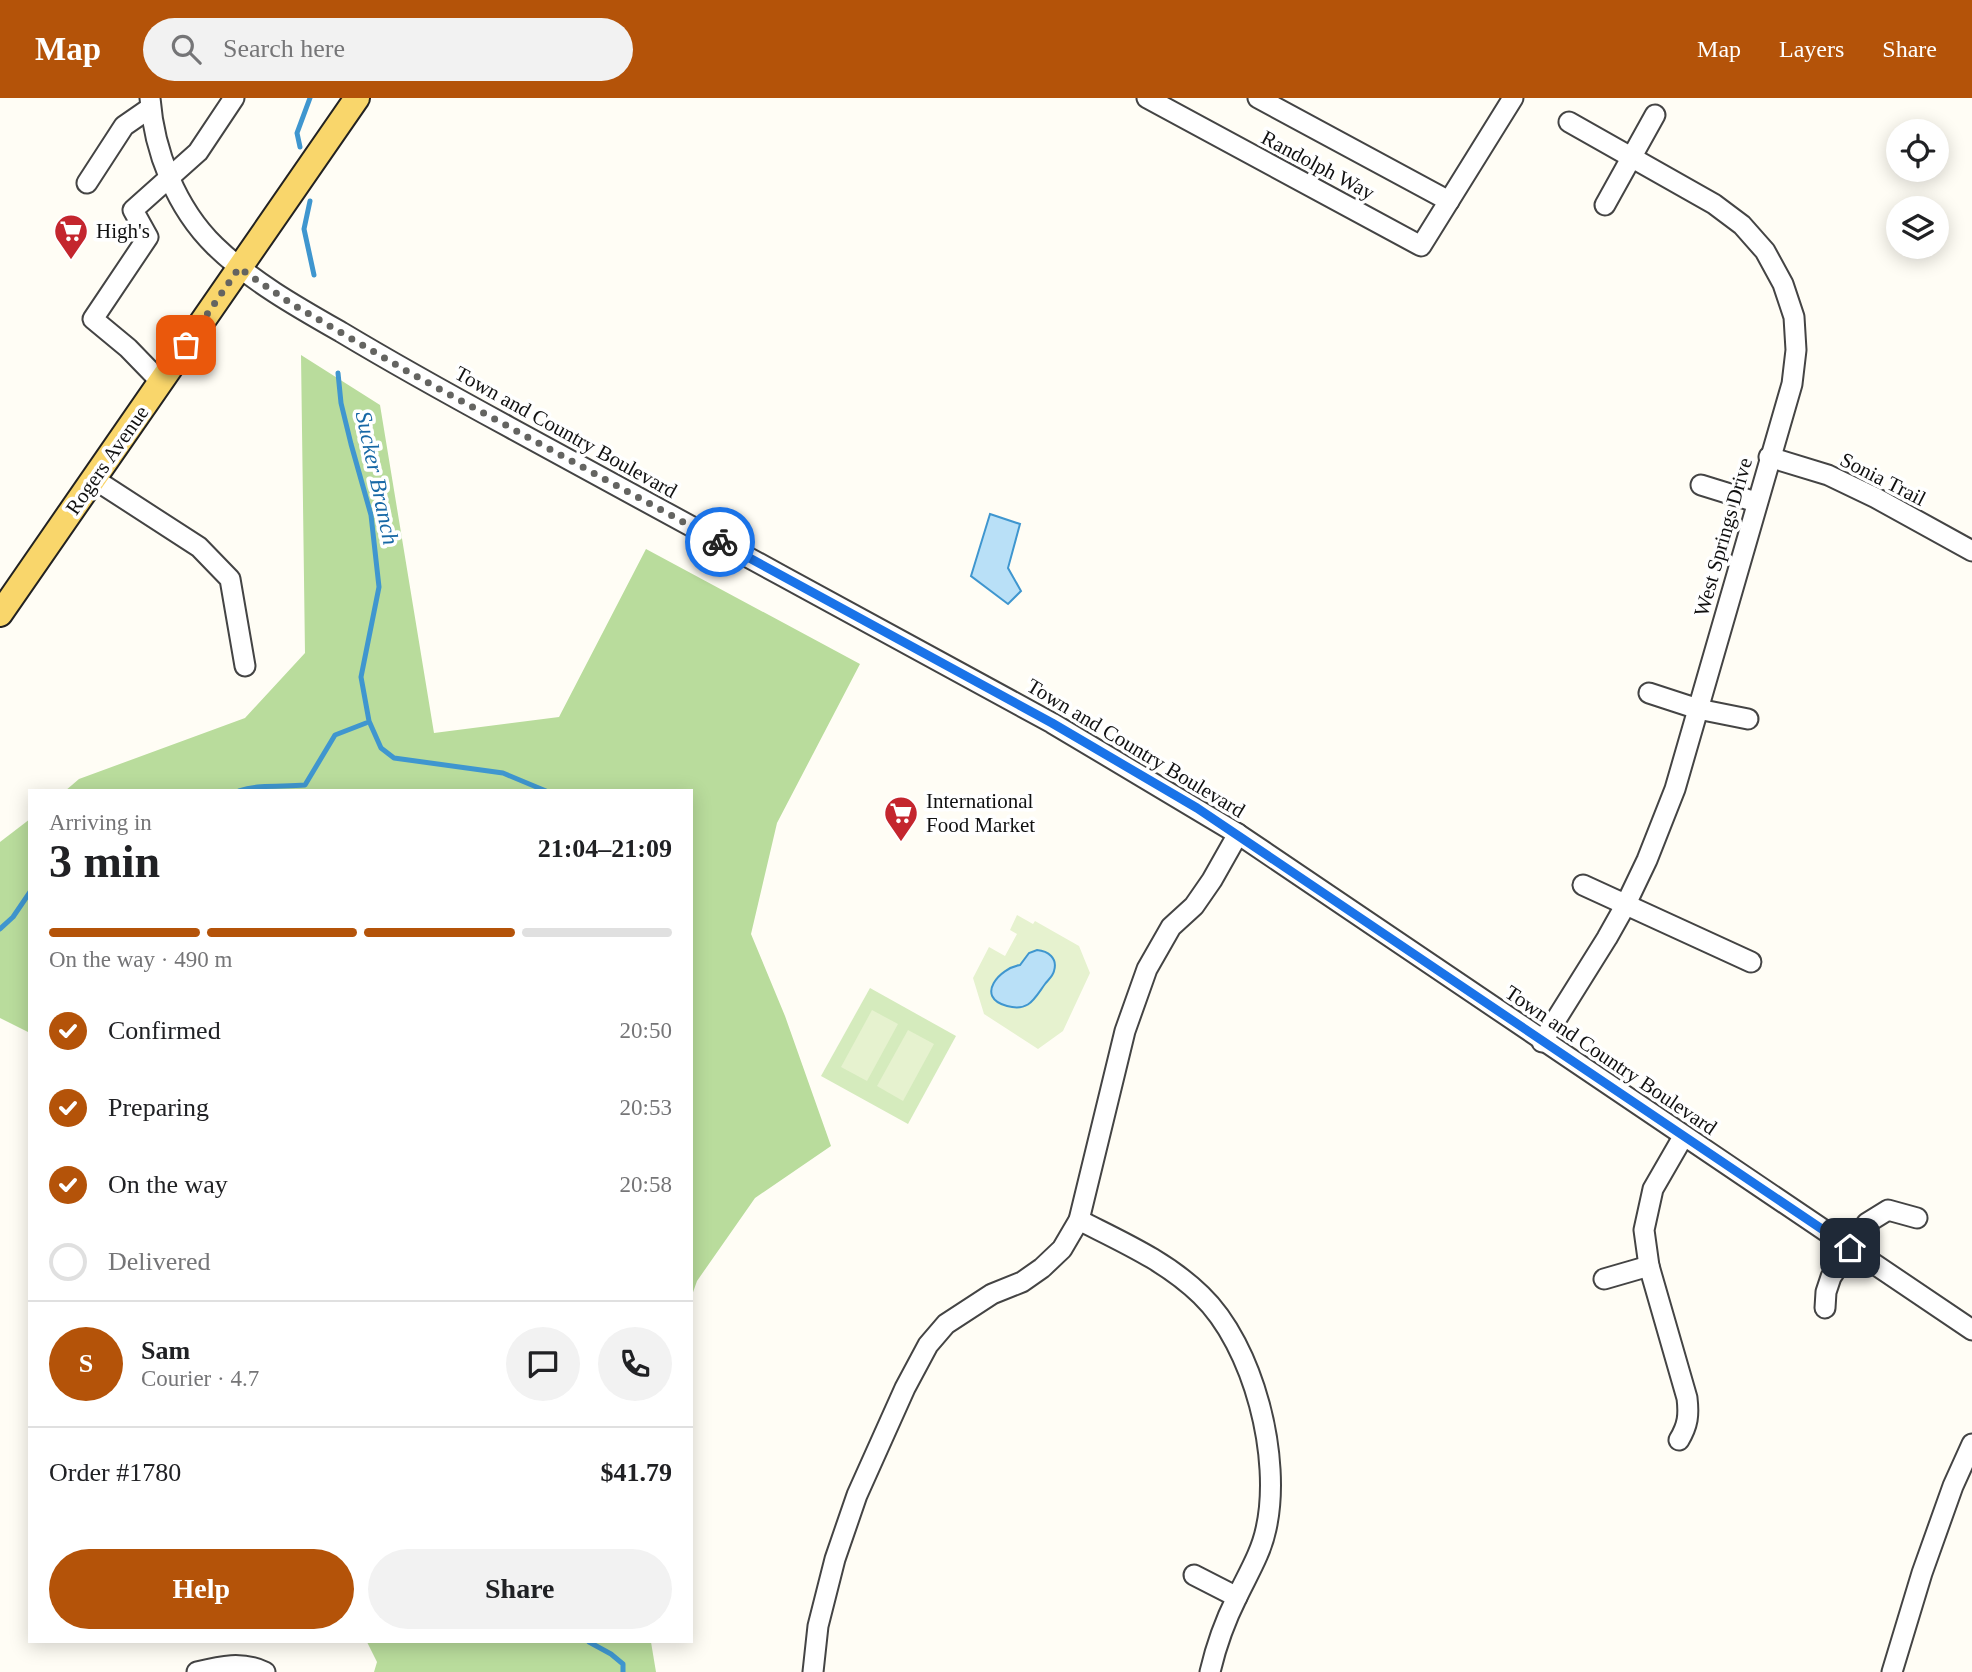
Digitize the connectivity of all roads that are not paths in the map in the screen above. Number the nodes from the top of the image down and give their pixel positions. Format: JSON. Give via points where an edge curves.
{"nodes":[{"id":1,"x":234,"y":98,"type":"edge"},
{"id":2,"x":357,"y":98,"type":"edge"},
{"id":3,"x":1147,"y":98,"type":"edge"},
{"id":4,"x":1258,"y":98,"type":"edge"},
{"id":5,"x":1513,"y":98,"type":"edge"},
{"id":6,"x":150,"y":103,"type":"edge"},
{"id":7,"x":1655,"y":115,"type":"dead end"},
{"id":8,"x":1569,"y":122,"type":"dead end"},
{"id":9,"x":1631,"y":158,"type":"junction"},
{"id":10,"x":169,"y":176,"type":"junction"},
{"id":11,"x":87,"y":183,"type":"dead end"},
{"id":12,"x":1449,"y":201,"type":"junction"},
{"id":13,"x":1605,"y":205,"type":"dead end"},
{"id":14,"x":239,"y":268,"type":"junction"},
{"id":15,"x":161,"y":382,"type":"junction"},
{"id":16,"x":1769,"y":457,"type":"junction"},
{"id":17,"x":94,"y":479,"type":"junction"},
{"id":18,"x":1701,"y":485,"type":"dead end"},
{"id":19,"x":1756,"y":502,"type":"junction"},
{"id":20,"x":1972,"y":551,"type":"edge"},
{"id":21,"x":0,"y":614,"type":"edge"},
{"id":22,"x":245,"y":666,"type":"dead end"},
{"id":23,"x":1650,"y":693,"type":"dead end"},
{"id":24,"x":1698,"y":709,"type":"junction"},
{"id":25,"x":1748,"y":719,"type":"dead end"},
{"id":26,"x":1238,"y":834,"type":"junction"},
{"id":27,"x":1583,"y":885,"type":"dead end"},
{"id":28,"x":1625,"y":906,"type":"junction"},
{"id":29,"x":1751,"y":962,"type":"dead end"},
{"id":30,"x":1542,"y":1042,"type":"junction"},
{"id":31,"x":1683,"y":1137,"type":"junction"},
{"id":32,"x":1917,"y":1218,"type":"dead end"},
{"id":33,"x":1079,"y":1220,"type":"junction"},
{"id":34,"x":1850,"y":1248,"type":"junction"},
{"id":35,"x":1649,"y":1266,"type":"junction"},
{"id":36,"x":1604,"y":1279,"type":"dead end"},
{"id":37,"x":1825,"y":1308,"type":"dead end"},
{"id":38,"x":1972,"y":1330,"type":"edge"},
{"id":39,"x":1679,"y":1440,"type":"dead end"},
{"id":40,"x":1972,"y":1444,"type":"edge"},
{"id":41,"x":1194,"y":1575,"type":"dead end"},
{"id":42,"x":1237,"y":1597,"type":"junction"},
{"id":43,"x":197,"y":1672,"type":"edge"},
{"id":44,"x":265,"y":1672,"type":"edge"},
{"id":45,"x":813,"y":1672,"type":"edge"},
{"id":46,"x":1210,"y":1672,"type":"edge"},
{"id":47,"x":1892,"y":1672,"type":"edge"}],
"edges":[{"from":1,"to":10,"type":"street","via":[[198,152]]},
{"from":2,"to":14,"type":"main road","name":"Rogers Avenue"},
{"from":3,"to":12,"type":"street","name":"Randolph Way","via":[[1421,246]]},
{"from":4,"to":12,"type":"street","name":"Randolph Way"},
{"from":5,"to":12,"type":"street","name":"Randolph Way"},
{"from":6,"to":10,"type":"street","name":"Town and Country Boulevard"},
{"from":6,"to":11,"type":"street","via":[[124,126]]},
{"from":7,"to":9,"type":"street"},
{"from":8,"to":9,"type":"street","name":"West Springs Drive"},
{"from":9,"to":13,"type":"street"},
{"from":9,"to":16,"type":"street","name":"West Springs Drive","via":[[1714,204],[1742,225],[1765,251],[1783,284],[1794,317],[1796,350],[1792,384]]},
{"from":10,"to":14,"type":"street","name":"Town and Country Boulevard","via":[[212,243]]},
{"from":10,"to":15,"type":"street","via":[[133,209],[149,237],[93,319]]},
{"from":14,"to":15,"type":"main road","name":"Rogers Avenue"},
{"from":14,"to":26,"type":"street","name":"Town and Country Boulevard","via":[[412,374],[1052,723]]},
{"from":15,"to":17,"type":"main road","name":"Rogers Avenue"},
{"from":16,"to":19,"type":"street","name":"West Springs Drive"},
{"from":16,"to":20,"type":"street","name":"Sonia Trail","via":[[1829,475]]},
{"from":17,"to":21,"type":"main road","name":"Rogers Avenue"},
{"from":17,"to":22,"type":"street","via":[[199,547],[230,579]]},
{"from":18,"to":19,"type":"street"},
{"from":19,"to":24,"type":"street","name":"West Springs Drive"},
{"from":23,"to":24,"type":"street"},
{"from":24,"to":25,"type":"street"},
{"from":24,"to":28,"type":"street","name":"West Springs Drive","via":[[1675,789]]},
{"from":26,"to":30,"type":"street","name":"Town and Country Boulevard"},
{"from":26,"to":33,"type":"street","via":[[1212,880],[1194,906],[1171,927],[1147,969],[1125,1031]]},
{"from":27,"to":28,"type":"street"},
{"from":28,"to":29,"type":"street"},
{"from":28,"to":30,"type":"street","name":"West Springs Drive"},
{"from":30,"to":31,"type":"street","name":"Town and Country Boulevard"},
{"from":31,"to":34,"type":"street","name":"Town and Country Boulevard"},
{"from":31,"to":35,"type":"street","via":[[1653,1189],[1647,1209],[1644,1230]]},
{"from":32,"to":34,"type":"street","via":[[1888,1210],[1867,1223]]},
{"from":33,"to":42,"type":"street","via":[[1143,1252],[1203,1297],[1227,1329],[1245,1366],[1270,1451],[1272,1490],[1266,1529]]},
{"from":33,"to":45,"type":"street","via":[[1062,1249],[1042,1268],[969,1308],[946,1324],[928,1346],[857,1495],[818,1626]]},
{"from":34,"to":37,"type":"street","via":[[1831,1277]]},
{"from":34,"to":38,"type":"street","name":"Town and Country Boulevard"},
{"from":35,"to":36,"type":"street"},
{"from":35,"to":39,"type":"street","via":[[1688,1398],[1689,1416]]},
{"from":40,"to":47,"type":"street","via":[[1922,1573]]},
{"from":41,"to":42,"type":"street"},
{"from":42,"to":46,"type":"street"},
{"from":43,"to":44,"type":"street","via":[[228,1664]]}]}
